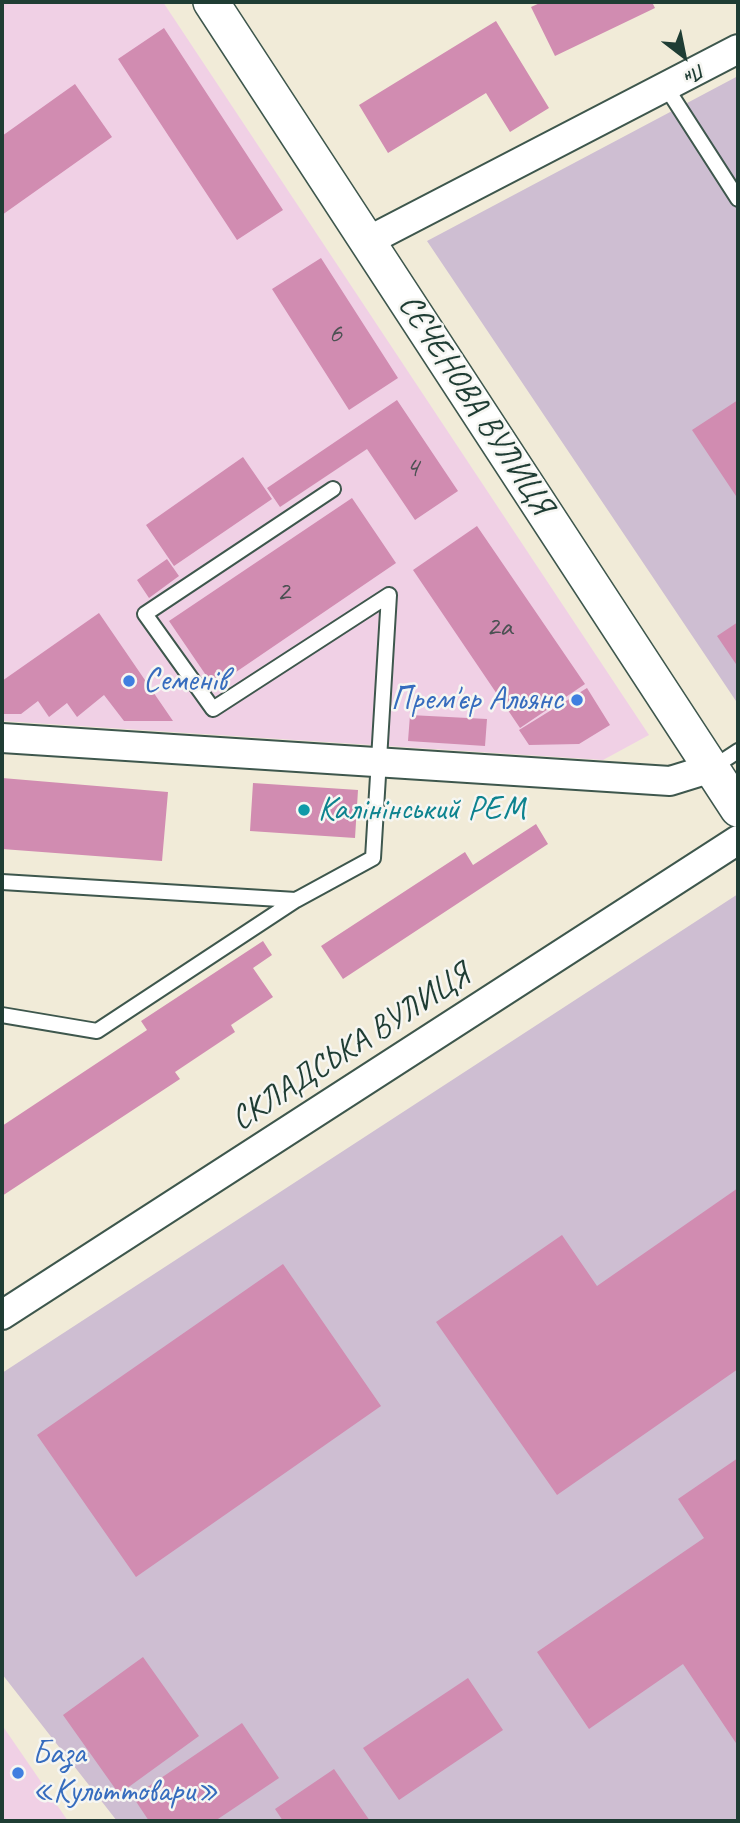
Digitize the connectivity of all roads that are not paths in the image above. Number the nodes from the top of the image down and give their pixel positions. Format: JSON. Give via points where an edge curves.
{"nodes":[{"id":1,"x":211,"y":2,"type":"edge"},
{"id":2,"x":738,"y":49,"type":"edge"},
{"id":3,"x":666,"y":87,"type":"junction"},
{"id":4,"x":738,"y":199,"type":"edge"},
{"id":5,"x":368,"y":242,"type":"junction"},
{"id":6,"x":333,"y":489,"type":"dead end"},
{"id":7,"x":2,"y":738,"type":"edge"},
{"id":8,"x":725,"y":760,"type":"edge"},
{"id":9,"x":380,"y":762,"type":"junction"},
{"id":10,"x":738,"y":809,"type":"edge"},
{"id":11,"x":738,"y":840,"type":"edge"},
{"id":12,"x":2,"y":883,"type":"edge"},
{"id":13,"x":296,"y":900,"type":"junction"},
{"id":14,"x":2,"y":1015,"type":"edge"},
{"id":15,"x":2,"y":1315,"type":"edge"}],
"edges":[{"from":1,"to":5,"type":"street","name":"СЄЧЕНОВА ВУЛИЦЯ"},
{"from":2,"to":3,"type":"street"},
{"from":3,"to":4,"type":"lane"},
{"from":3,"to":5,"type":"street"},
{"from":5,"to":8,"type":"street","name":"СЄЧЕНОВА ВУЛИЦЯ"},
{"from":6,"to":9,"type":"lane","via":[[145,614],[213,709],[389,595]]},
{"from":7,"to":9,"type":"street"},
{"from":8,"to":9,"type":"street","via":[[670,781]]},
{"from":8,"to":10,"type":"street","name":"СЄЧЕНОВА ВУЛИЦЯ"},
{"from":9,"to":13,"type":"lane","via":[[373,858]]},
{"from":11,"to":15,"type":"street","name":"СКЛАДСЬКА ВУЛИЦЯ"},
{"from":12,"to":13,"type":"lane"},
{"from":13,"to":14,"type":"lane","via":[[97,1031]]}]}
